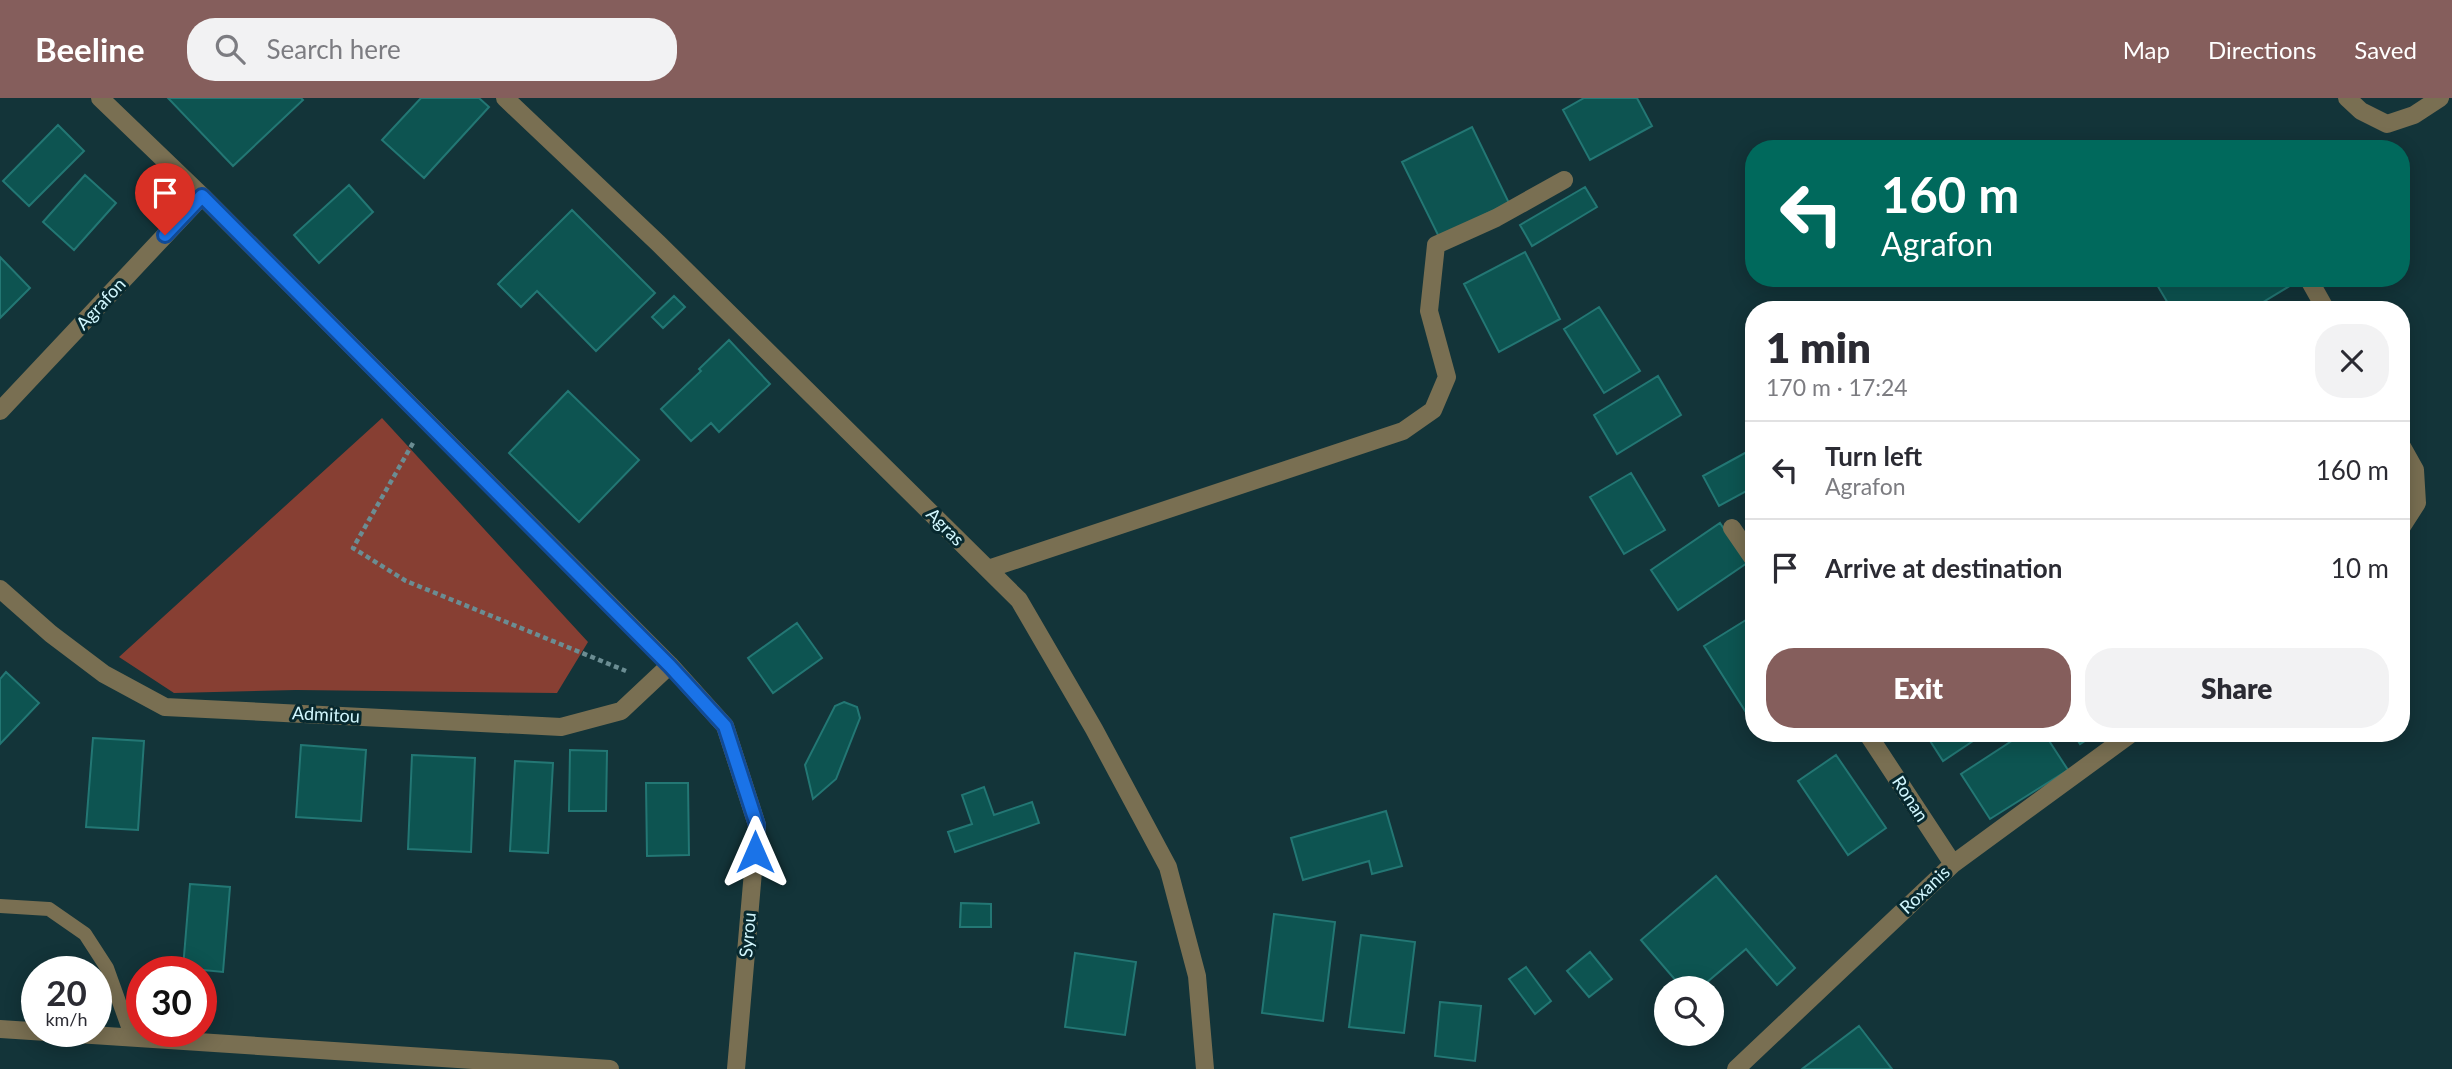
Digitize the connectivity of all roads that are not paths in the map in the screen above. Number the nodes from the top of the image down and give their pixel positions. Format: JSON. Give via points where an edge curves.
{"nodes":[{"id":1,"x":100,"y":98,"type":"edge"},
{"id":2,"x":505,"y":98,"type":"edge"},
{"id":3,"x":2347,"y":98,"type":"edge"},
{"id":4,"x":2440,"y":98,"type":"edge"},
{"id":5,"x":1564,"y":180,"type":"dead end"},
{"id":6,"x":202,"y":196,"type":"junction"},
{"id":7,"x":0,"y":411,"type":"edge"},
{"id":8,"x":2410,"y":461,"type":"edge"},
{"id":9,"x":2410,"y":514,"type":"edge"},
{"id":10,"x":1732,"y":528,"type":"dead end"},
{"id":11,"x":1745,"y":547,"type":"edge"},
{"id":12,"x":988,"y":569,"type":"junction"},
{"id":13,"x":0,"y":589,"type":"edge"},
{"id":14,"x":670,"y":666,"type":"junction"},
{"id":15,"x":1873,"y":742,"type":"edge"},
{"id":16,"x":2120,"y":742,"type":"edge"},
{"id":17,"x":1953,"y":864,"type":"junction"},
{"id":18,"x":0,"y":906,"type":"edge"},
{"id":19,"x":126,"y":1021,"type":"edge"},
{"id":20,"x":0,"y":1029,"type":"edge"},
{"id":21,"x":126,"y":1038,"type":"edge"},
{"id":22,"x":217,"y":1044,"type":"edge"},
{"id":23,"x":560,"y":1067,"type":"edge"},
{"id":24,"x":610,"y":1069,"type":"edge"},
{"id":25,"x":736,"y":1069,"type":"edge"},
{"id":26,"x":1205,"y":1069,"type":"edge"},
{"id":27,"x":1736,"y":1069,"type":"edge"}],
"edges":[{"from":1,"to":6,"type":"street","name":"Syrou"},
{"from":2,"to":12,"type":"street","name":"Agras"},
{"from":3,"to":4,"type":"street","via":[[2387,124],[2414,115]]},
{"from":5,"to":12,"type":"street","via":[[1436,245],[1429,312],[1447,377],[1433,410],[1403,430]]},
{"from":6,"to":7,"type":"street","name":"Agrafon"},
{"from":6,"to":14,"type":"street","name":"Syrou"},
{"from":8,"to":9,"type":"street","via":[[2417,503]]},
{"from":10,"to":11,"type":"street"},
{"from":12,"to":26,"type":"street","name":"Agras","via":[[1019,600],[1168,867],[1197,976]]},
{"from":13,"to":14,"type":"street","name":"Admitou","via":[[104,674],[164,707],[561,727],[621,711]]},
{"from":14,"to":25,"type":"street","name":"Syrou","via":[[725,726],[757,825]]},
{"from":15,"to":17,"type":"street","name":"Ronan"},
{"from":16,"to":17,"type":"street","name":"Roxanis"},
{"from":17,"to":27,"type":"street","name":"Roxanis"},
{"from":18,"to":19,"type":"lane","via":[[49,909],[85,934],[107,968]]},
{"from":20,"to":21,"type":"street"},
{"from":22,"to":23,"type":"street"},
{"from":23,"to":24,"type":"street"}]}
